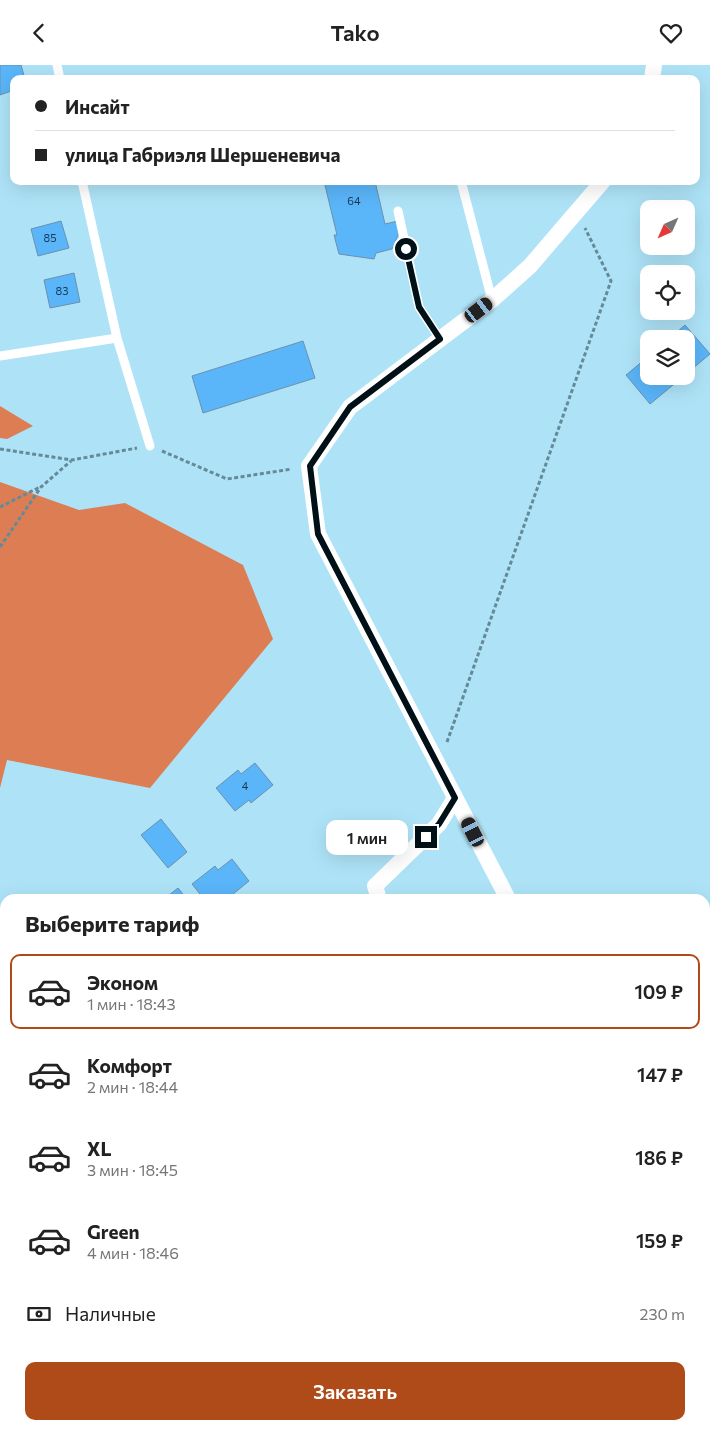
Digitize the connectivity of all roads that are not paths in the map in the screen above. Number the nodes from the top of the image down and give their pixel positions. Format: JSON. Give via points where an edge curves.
{"nodes":[{"id":1,"x":83,"y":185,"type":"edge"},
{"id":2,"x":462,"y":185,"type":"edge"},
{"id":3,"x":600,"y":185,"type":"edge"},
{"id":4,"x":398,"y":211,"type":"dead end"},
{"id":5,"x":492,"y":300,"type":"junction"},
{"id":6,"x":117,"y":338,"type":"junction"},
{"id":7,"x":440,"y":339,"type":"junction"},
{"id":8,"x":0,"y":356,"type":"edge"},
{"id":9,"x":150,"y":446,"type":"dead end"},
{"id":10,"x":455,"y":798,"type":"junction"},
{"id":11,"x":377,"y":894,"type":"edge"},
{"id":12,"x":505,"y":894,"type":"edge"}],
"edges":[{"from":1,"to":6,"type":"lane"},
{"from":2,"to":5,"type":"lane"},
{"from":3,"to":5,"type":"street","via":[[530,266]]},
{"from":4,"to":7,"type":"lane","via":[[419,307]]},
{"from":5,"to":7,"type":"street"},
{"from":6,"to":8,"type":"lane"},
{"from":6,"to":9,"type":"lane"},
{"from":7,"to":10,"type":"street","via":[[350,407],[310,466],[318,534]]},
{"from":10,"to":11,"type":"street","via":[[439,824],[375,886]]},
{"from":10,"to":12,"type":"street"}]}
